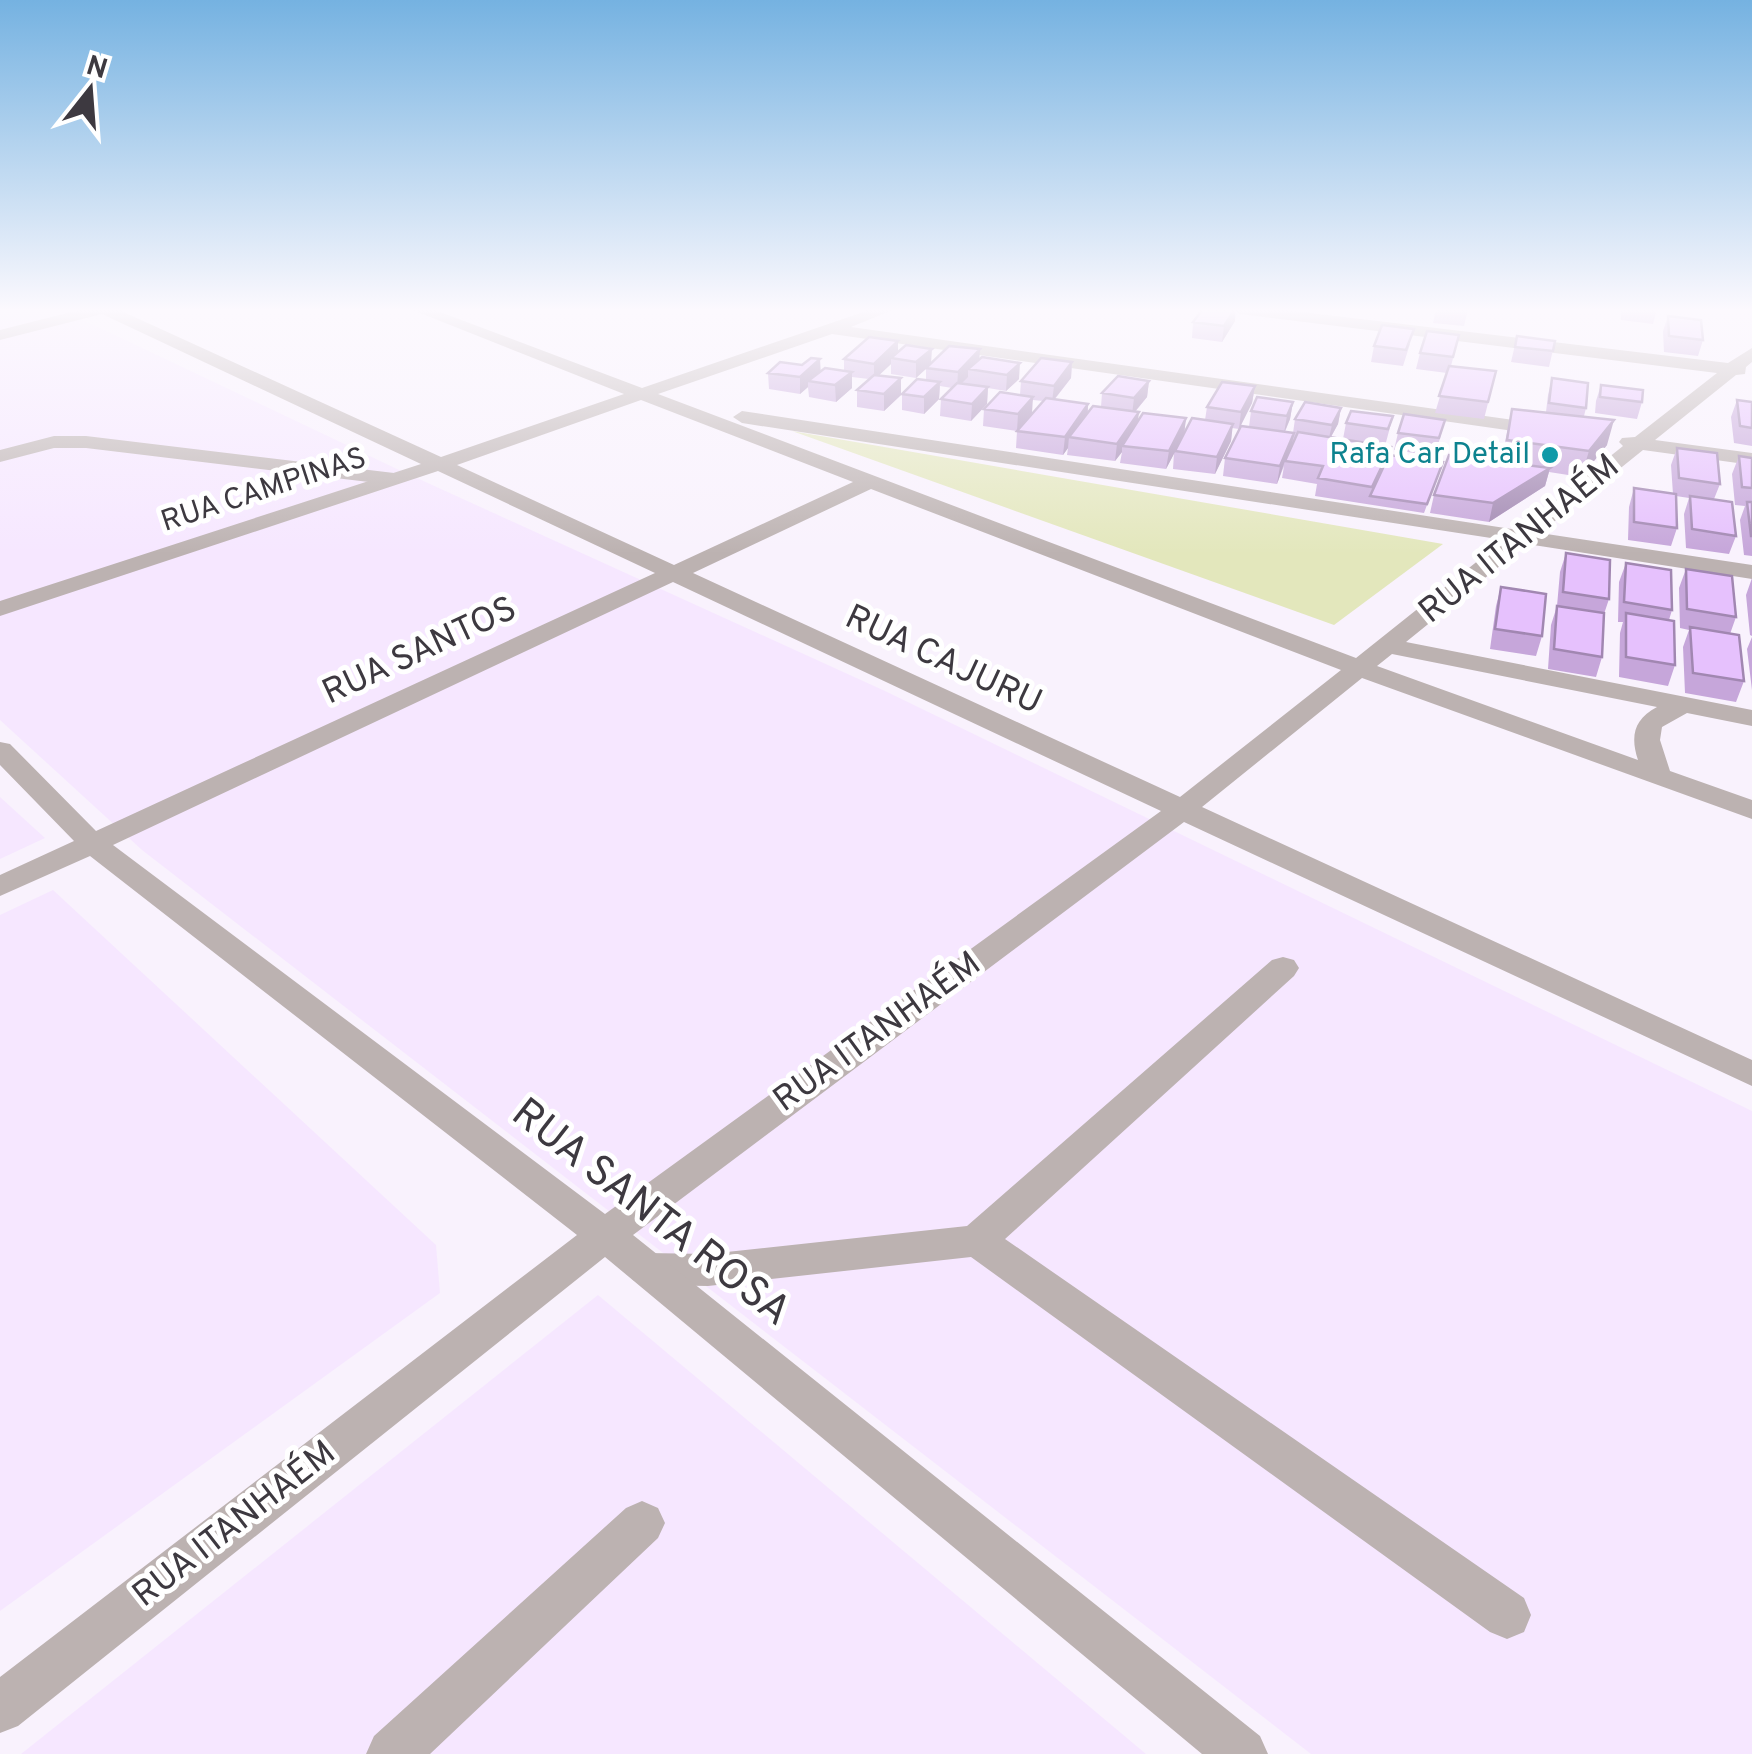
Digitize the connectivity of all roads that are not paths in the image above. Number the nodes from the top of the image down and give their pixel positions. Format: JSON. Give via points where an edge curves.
{"nodes":[{"id":1,"x":281,"y":391,"type":"edge"},
{"id":2,"x":640,"y":391,"type":"edge"},
{"id":3,"x":657,"y":391,"type":"edge"},
{"id":4,"x":1269,"y":391,"type":"edge"},
{"id":5,"x":1703,"y":391,"type":"edge"},
{"id":6,"x":648,"y":394,"type":"junction"},
{"id":7,"x":688,"y":410,"type":"junction"},
{"id":8,"x":1561,"y":432,"type":"edge"},
{"id":9,"x":1601,"y":438,"type":"edge"},
{"id":10,"x":1640,"y":443,"type":"junction"},
{"id":11,"x":0,"y":456,"type":"edge"},
{"id":12,"x":1752,"y":459,"type":"edge"},
{"id":13,"x":440,"y":464,"type":"junction"},
{"id":14,"x":394,"y":479,"type":"junction"},
{"id":15,"x":870,"y":482,"type":"junction"},
{"id":16,"x":1522,"y":534,"type":"junction"},
{"id":17,"x":672,"y":572,"type":"junction"},
{"id":18,"x":1752,"y":572,"type":"edge"},
{"id":19,"x":0,"y":610,"type":"edge"},
{"id":20,"x":1374,"y":657,"type":"junction"},
{"id":21,"x":1684,"y":705,"type":"junction"},
{"id":22,"x":1752,"y":718,"type":"edge"},
{"id":23,"x":0,"y":750,"type":"edge"},
{"id":24,"x":1658,"y":776,"type":"junction"},
{"id":25,"x":1752,"y":810,"type":"edge"},
{"id":26,"x":1180,"y":811,"type":"junction"},
{"id":27,"x":94,"y":845,"type":"junction"},
{"id":28,"x":0,"y":887,"type":"edge"},
{"id":29,"x":1283,"y":968,"type":"dead end"},
{"id":30,"x":1752,"y":1074,"type":"edge"},
{"id":31,"x":605,"y":1235,"type":"junction"},
{"id":32,"x":976,"y":1241,"type":"junction"},
{"id":33,"x":647,"y":1269,"type":"junction"},
{"id":34,"x":642,"y":1523,"type":"dead end"},
{"id":35,"x":1507,"y":1614,"type":"dead end"},
{"id":36,"x":0,"y":1708,"type":"edge"},
{"id":37,"x":392,"y":1754,"type":"edge"},
{"id":38,"x":1242,"y":1754,"type":"edge"}],
"edges":[{"from":1,"to":13,"type":"street","name":"RUA CAJURU"},
{"from":2,"to":6,"type":"street"},
{"from":3,"to":6,"type":"street","name":"RUA CAMPINAS"},
{"from":4,"to":8,"type":"street"},
{"from":5,"to":10,"type":"street","name":"RUA ITANHAÉM"},
{"from":6,"to":7,"type":"street"},
{"from":6,"to":13,"type":"street","name":"RUA CAMPINAS"},
{"from":7,"to":15,"type":"street"},
{"from":7,"to":16,"type":"street"},
{"from":9,"to":10,"type":"street"},
{"from":10,"to":12,"type":"street"},
{"from":10,"to":16,"type":"street","name":"RUA ITANHAÉM"},
{"from":11,"to":14,"type":"street","via":[[54,442],[86,442]]},
{"from":13,"to":14,"type":"street","name":"RUA CAMPINAS"},
{"from":13,"to":17,"type":"street","name":"RUA CAJURU"},
{"from":14,"to":19,"type":"street","name":"RUA CAMPINAS"},
{"from":15,"to":17,"type":"street","name":"RUA SANTOS"},
{"from":15,"to":20,"type":"street"},
{"from":16,"to":18,"type":"street"},
{"from":16,"to":20,"type":"street","name":"RUA ITANHAÉM"},
{"from":17,"to":26,"type":"street","name":"RUA CAJURU"},
{"from":17,"to":27,"type":"street","name":"RUA SANTOS"},
{"from":20,"to":21,"type":"street"},
{"from":20,"to":24,"type":"street"},
{"from":20,"to":26,"type":"street","name":"RUA ITANHAÉM"},
{"from":21,"to":22,"type":"street"},
{"from":21,"to":24,"type":"street","via":[[1655,714],[1647,728],[1645,743]]},
{"from":23,"to":27,"type":"street","name":"RUA SANTA ROSA"},
{"from":24,"to":25,"type":"street"},
{"from":26,"to":30,"type":"street","name":"RUA CAJURU"},
{"from":26,"to":31,"type":"street","name":"RUA ITANHAÉM"},
{"from":27,"to":28,"type":"street","name":"RUA SANTOS"},
{"from":27,"to":31,"type":"street","name":"RUA SANTA ROSA"},
{"from":29,"to":32,"type":"street"},
{"from":31,"to":33,"type":"street","name":"RUA SANTA ROSA"},
{"from":31,"to":36,"type":"street","name":"RUA ITANHAÉM"},
{"from":32,"to":33,"type":"street","via":[[708,1270]]},
{"from":32,"to":35,"type":"street"},
{"from":33,"to":38,"type":"street","name":"RUA SANTA ROSA"},
{"from":34,"to":37,"type":"street"}]}
